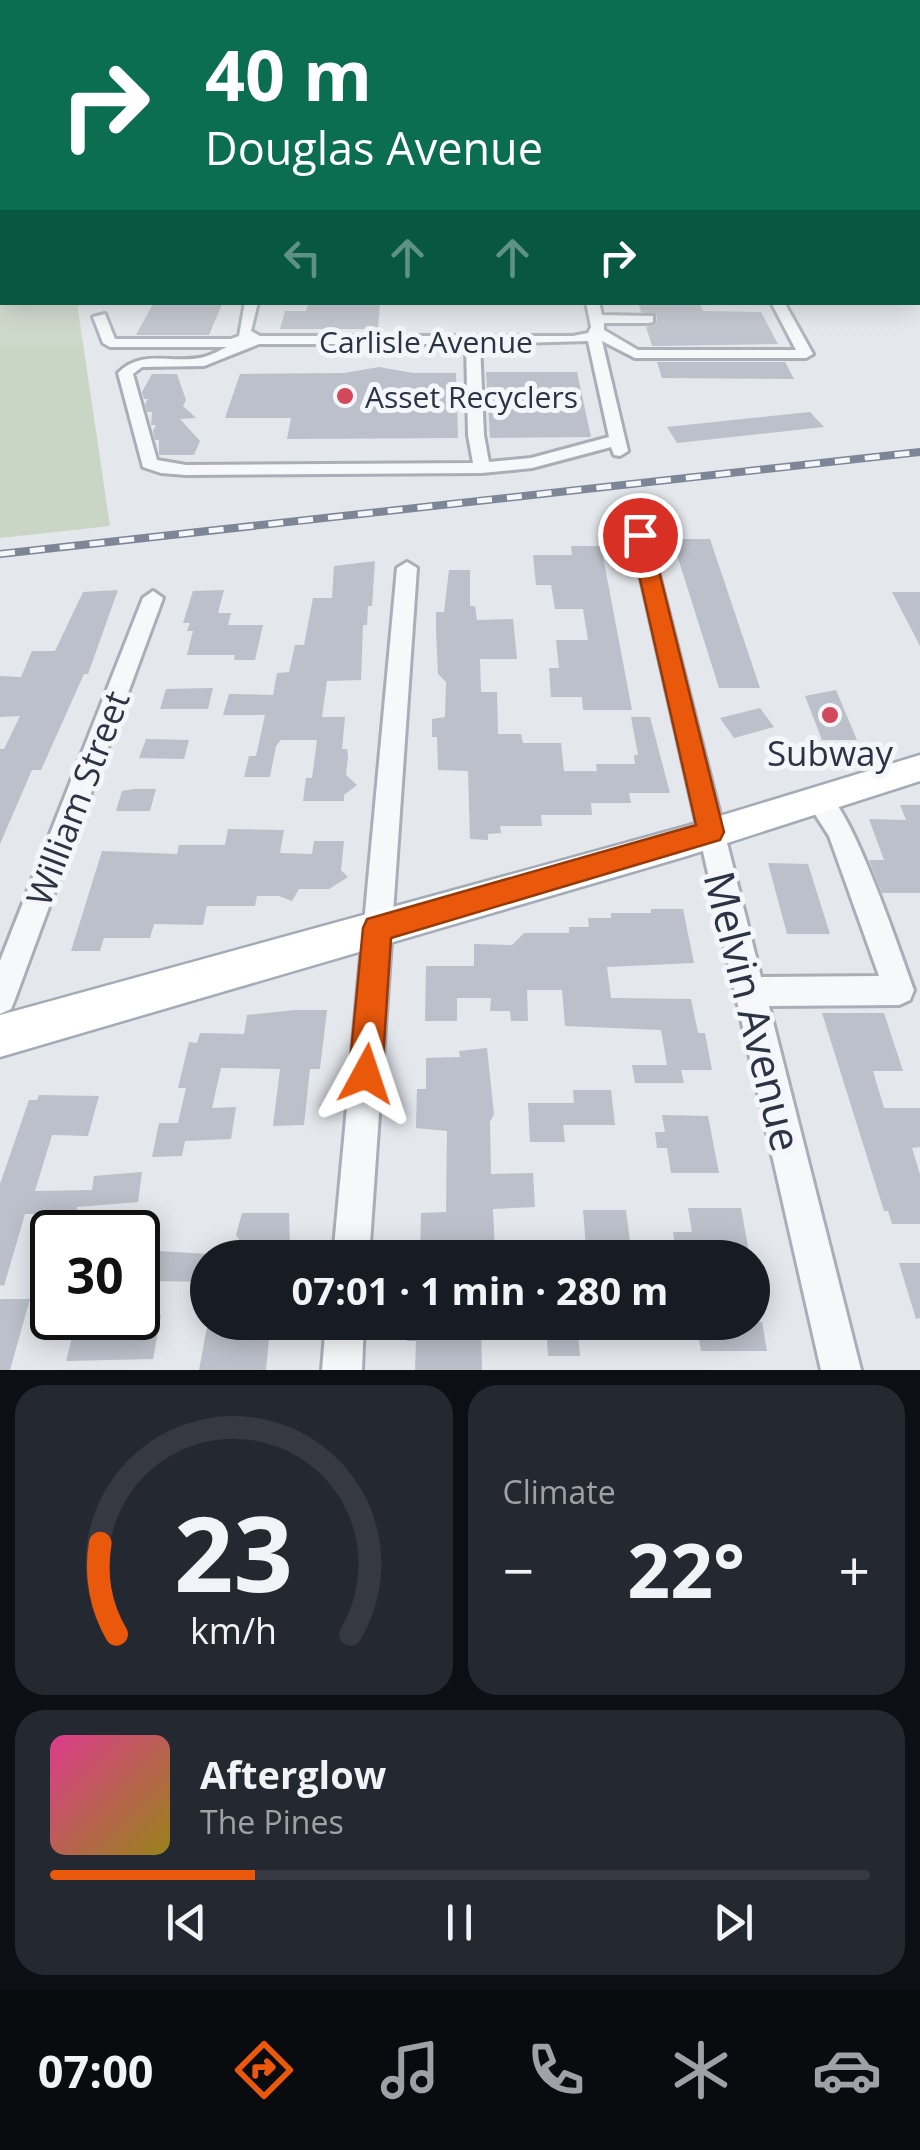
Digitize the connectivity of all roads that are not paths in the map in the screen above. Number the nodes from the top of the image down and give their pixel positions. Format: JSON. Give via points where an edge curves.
{"nodes":[{"id":1,"x":251,"y":305,"type":"edge"},
{"id":2,"x":592,"y":305,"type":"edge"},
{"id":3,"x":780,"y":305,"type":"edge"},
{"id":4,"x":100,"y":317,"type":"dead end"},
{"id":5,"x":648,"y":320,"type":"dead end"},
{"id":6,"x":596,"y":329,"type":"junction"},
{"id":7,"x":254,"y":339,"type":"junction"},
{"id":8,"x":360,"y":342,"type":"junction"},
{"id":9,"x":472,"y":342,"type":"junction"},
{"id":10,"x":357,"y":362,"type":"dead end"},
{"id":11,"x":482,"y":468,"type":"junction"},
{"id":12,"x":640,"y":535,"type":"dead end"},
{"id":13,"x":407,"y":568,"type":"dead end"},
{"id":14,"x":153,"y":598,"type":"dead end"},
{"id":15,"x":920,"y":768,"type":"edge"},
{"id":16,"x":818,"y":799,"type":"junction"},
{"id":17,"x":710,"y":832,"type":"junction"},
{"id":18,"x":378,"y":928,"type":"junction"},
{"id":19,"x":749,"y":992,"type":"junction"},
{"id":20,"x":0,"y":999,"type":"edge"},
{"id":21,"x":0,"y":1036,"type":"edge"},
{"id":22,"x":352,"y":1240,"type":"edge"},
{"id":23,"x":344,"y":1340,"type":"edge"},
{"id":24,"x":342,"y":1370,"type":"edge"},
{"id":25,"x":841,"y":1370,"type":"edge"}],
"edges":[{"from":1,"to":7,"type":"street","via":[[244,332]]},
{"from":2,"to":6,"type":"street"},
{"from":3,"to":6,"type":"street","via":[[806,354],[635,354]]},
{"from":4,"to":7,"type":"street","name":"Carlisle Avenue","via":[[110,343]]},
{"from":5,"to":6,"type":"street","name":"Carlisle Avenue"},
{"from":6,"to":9,"type":"street","name":"Carlisle Avenue","via":[[573,340]]},
{"from":6,"to":11,"type":"street","via":[[619,446]]},
{"from":7,"to":8,"type":"street","name":"Carlisle Avenue"},
{"from":7,"to":11,"type":"street","via":[[204,362],[139,364],[125,373],[150,463],[186,470]]},
{"from":8,"to":9,"type":"street","name":"Carlisle Avenue"},
{"from":8,"to":10,"type":"street"},
{"from":9,"to":11,"type":"street"},
{"from":12,"to":17,"type":"street","name":"Melvin Avenue"},
{"from":13,"to":18,"type":"street"},
{"from":14,"to":20,"type":"street","name":"William Street"},
{"from":15,"to":16,"type":"main road"},
{"from":16,"to":17,"type":"main road"},
{"from":16,"to":19,"type":"street","via":[[840,832],[899,990]]},
{"from":17,"to":18,"type":"main road"},
{"from":17,"to":19,"type":"street","name":"Melvin Avenue"},
{"from":18,"to":21,"type":"main road"},
{"from":18,"to":22,"type":"street"},
{"from":19,"to":25,"type":"street","name":"Melvin Avenue"},
{"from":23,"to":24,"type":"street"}]}
